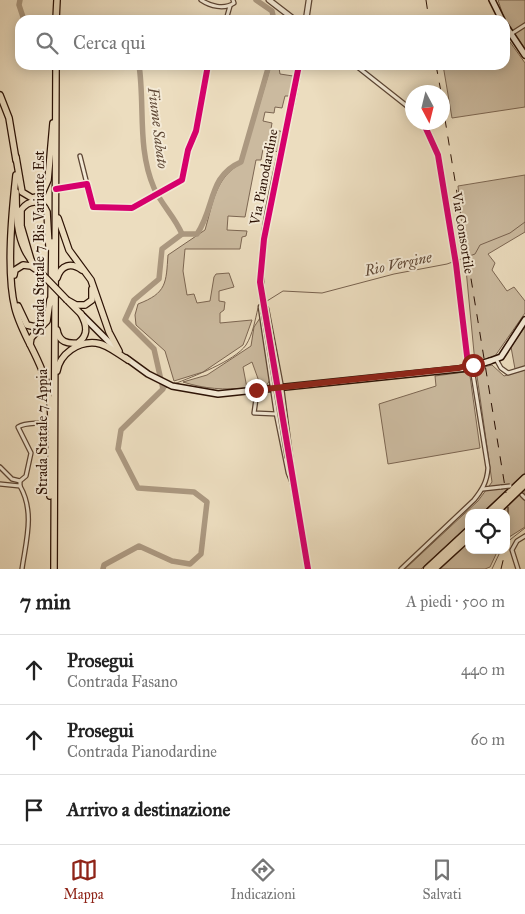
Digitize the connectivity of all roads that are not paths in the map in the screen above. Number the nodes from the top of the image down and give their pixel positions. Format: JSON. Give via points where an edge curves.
{"nodes":[{"id":1,"x":55,"y":0,"type":"edge"},
{"id":2,"x":201,"y":0,"type":"edge"},
{"id":3,"x":233,"y":0,"type":"edge"},
{"id":4,"x":269,"y":0,"type":"edge"},
{"id":5,"x":309,"y":0,"type":"edge"},
{"id":6,"x":492,"y":0,"type":"edge"},
{"id":7,"x":230,"y":6,"type":"junction"},
{"id":8,"x":55,"y":15,"type":"edge"},
{"id":9,"x":227,"y":15,"type":"edge"},
{"id":10,"x":288,"y":15,"type":"edge"},
{"id":11,"x":307,"y":15,"type":"edge"},
{"id":12,"x":500,"y":15,"type":"edge"},
{"id":13,"x":525,"y":25,"type":"edge"},
{"id":14,"x":510,"y":34,"type":"joint"},
{"id":15,"x":525,"y":55,"type":"edge"},
{"id":16,"x":55,"y":70,"type":"edge"},
{"id":17,"x":55,"y":70,"type":"edge"},
{"id":18,"x":207,"y":70,"type":"edge"},
{"id":19,"x":298,"y":70,"type":"edge"},
{"id":20,"x":361,"y":70,"type":"edge"},
{"id":21,"x":0,"y":95,"type":"edge"},
{"id":22,"x":405,"y":104,"type":"edge"},
{"id":23,"x":53,"y":123,"type":"junction"},
{"id":24,"x":427,"y":130,"type":"edge"},
{"id":25,"x":80,"y":156,"type":"dead end"},
{"id":26,"x":16,"y":157,"type":"junction"},
{"id":27,"x":16,"y":175,"type":"junction"},
{"id":28,"x":87,"y":184,"type":"junction"},
{"id":29,"x":56,"y":189,"type":"junction"},
{"id":30,"x":56,"y":200,"type":"junction"},
{"id":31,"x":31,"y":260,"type":"junction"},
{"id":32,"x":41,"y":273,"type":"junction"},
{"id":33,"x":51,"y":284,"type":"junction"},
{"id":34,"x":53,"y":294,"type":"junction"},
{"id":35,"x":261,"y":296,"type":"junction"},
{"id":36,"x":67,"y":300,"type":"junction"},
{"id":37,"x":55,"y":311,"type":"junction"},
{"id":38,"x":80,"y":314,"type":"junction"},
{"id":39,"x":525,"y":320,"type":"edge"},
{"id":40,"x":40,"y":328,"type":"junction"},
{"id":41,"x":30,"y":345,"type":"junction"},
{"id":42,"x":119,"y":351,"type":"junction"},
{"id":43,"x":496,"y":359,"type":"junction"},
{"id":44,"x":130,"y":362,"type":"junction"},
{"id":45,"x":471,"y":366,"type":"junction"},
{"id":46,"x":525,"y":368,"type":"edge"},
{"id":47,"x":278,"y":376,"type":"junction"},
{"id":48,"x":272,"y":382,"type":"junction"},
{"id":49,"x":290,"y":386,"type":"junction"},
{"id":50,"x":281,"y":388,"type":"junction"},
{"id":51,"x":273,"y":389,"type":"junction"},
{"id":52,"x":264,"y":390,"type":"junction"},
{"id":53,"x":274,"y":396,"type":"junction"},
{"id":54,"x":282,"y":397,"type":"junction"},
{"id":55,"x":256,"y":399,"type":"dead end"},
{"id":56,"x":54,"y":401,"type":"junction"},
{"id":57,"x":277,"y":414,"type":"junction"},
{"id":58,"x":49,"y":421,"type":"junction"},
{"id":59,"x":0,"y":467,"type":"edge"},
{"id":60,"x":525,"y":478,"type":"edge"},
{"id":61,"x":293,"y":483,"type":"junction"},
{"id":62,"x":0,"y":484,"type":"edge"},
{"id":63,"x":20,"y":484,"type":"junction"},
{"id":64,"x":525,"y":484,"type":"edge"},
{"id":65,"x":510,"y":486,"type":"dead end"},
{"id":66,"x":483,"y":489,"type":"junction"},
{"id":67,"x":492,"y":509,"type":"edge"},
{"id":68,"x":499,"y":509,"type":"edge"},
{"id":69,"x":465,"y":534,"type":"edge"},
{"id":70,"x":525,"y":536,"type":"edge"},
{"id":71,"x":465,"y":541,"type":"edge"},
{"id":72,"x":22,"y":569,"type":"edge"},
{"id":73,"x":52,"y":569,"type":"edge"},
{"id":74,"x":308,"y":569,"type":"edge"},
{"id":75,"x":401,"y":569,"type":"edge"},
{"id":76,"x":427,"y":569,"type":"edge"},
{"id":77,"x":434,"y":569,"type":"edge"},
{"id":78,"x":518,"y":569,"type":"edge"}],
"edges":[{"from":1,"to":8,"type":"main road"},
{"from":2,"to":7,"type":"street","via":[[209,5]]},
{"from":3,"to":7,"type":"street","via":[[234,4]]},
{"from":4,"to":10,"type":"street"},
{"from":5,"to":11,"type":"street"},
{"from":6,"to":12,"type":"main road"},
{"from":7,"to":9,"type":"street"},
{"from":13,"to":14,"type":"street"},
{"from":14,"to":15,"type":"main road"},
{"from":16,"to":23,"type":"main road","name":"Strada Statale 7 Bis Variante Est"},
{"from":17,"to":29,"type":"main road","name":"Strada Statale 7 Bis Variante Est"},
{"from":18,"to":28,"type":"street","via":[[196,132],[182,178],[132,208],[93,207]]},
{"from":19,"to":35,"type":"street","name":"Via Pianodardine","via":[[264,239]]},
{"from":20,"to":22,"type":"street"},
{"from":21,"to":26,"type":"main road","via":[[10,118]]},
{"from":23,"to":26,"type":"main road","via":[[48,180],[41,196],[32,198],[22,192]]},
{"from":23,"to":33,"type":"main road","name":"Strada Statale 7 Bis Variante Est"},
{"from":24,"to":45,"type":"street","name":"Via Consortile","via":[[438,155]]},
{"from":25,"to":28,"type":"street"},
{"from":26,"to":27,"type":"main road"},
{"from":27,"to":31,"type":"main road","via":[[17,227]]},
{"from":27,"to":41,"type":"main road","via":[[13,296]]},
{"from":28,"to":29,"type":"street"},
{"from":29,"to":30,"type":"main road","name":"Strada Statale 7 Bis Variante Est"},
{"from":30,"to":34,"type":"main road","name":"Strada Statale 7 Bis Variante Est"},
{"from":30,"to":42,"type":"main road","via":[[64,240],[91,280]]},
{"from":31,"to":32,"type":"main road"},
{"from":31,"to":33,"type":"main road","via":[[20,216],[24,206],[36,201],[45,206],[47,212]]},
{"from":32,"to":36,"type":"main road","bridge":true},
{"from":32,"to":40,"type":"main road","via":[[32,266],[23,265],[15,270],[14,280],[17,305],[24,320],[31,328]]},
{"from":33,"to":34,"type":"main road","name":"Strada Statale 7 Bis Variante Est"},
{"from":34,"to":36,"type":"main road","via":[[62,268],[77,266],[91,286],[92,300],[81,307]]},
{"from":34,"to":37,"type":"main road","name":"Strada Statale 7 Appia"},
{"from":34,"to":40,"type":"main road","via":[[47,321]]},
{"from":34,"to":58,"type":"main road","name":"Strada Statale 7 Bis Variante Est"},
{"from":35,"to":47,"type":"street"},
{"from":35,"to":48,"type":"street"},
{"from":35,"to":61,"type":"street","bridge":true},
{"from":36,"to":38,"type":"main road"},
{"from":37,"to":38,"type":"main road","via":[[59,338],[71,344],[78,344],[86,333],[86,323]]},
{"from":37,"to":56,"type":"main road","name":"Strada Statale 7 Appia"},
{"from":38,"to":42,"type":"main road"},
{"from":39,"to":43,"type":"main road","via":[[512,342]]},
{"from":40,"to":41,"type":"main road","via":[[31,338]]},
{"from":41,"to":58,"type":"main road","via":[[46,384]]},
{"from":42,"to":44,"type":"main road"},
{"from":43,"to":45,"type":"main road","bridge":true},
{"from":43,"to":46,"type":"street","via":[[508,373]]},
{"from":44,"to":52,"type":"main road","via":[[172,386],[208,393]]},
{"from":44,"to":56,"type":"main road","via":[[96,343],[73,348],[58,366]]},
{"from":45,"to":49,"type":"main road"},
{"from":45,"to":66,"type":"street","name":"Via Consortile","via":[[488,468]]},
{"from":47,"to":49,"type":"street"},
{"from":47,"to":50,"type":"street"},
{"from":48,"to":51,"type":"street"},
{"from":48,"to":52,"type":"street"},
{"from":49,"to":50,"type":"main road"},
{"from":49,"to":54,"type":"street"},
{"from":50,"to":51,"type":"main road"},
{"from":50,"to":54,"type":"street"},
{"from":51,"to":52,"type":"main road"},
{"from":51,"to":53,"type":"street"},
{"from":52,"to":53,"type":"street"},
{"from":53,"to":57,"type":"street"},
{"from":54,"to":61,"type":"street"},
{"from":55,"to":57,"type":"street","via":[[254,414]]},
{"from":56,"to":73,"type":"main road","name":"Strada Statale 7 Appia"},
{"from":57,"to":61,"type":"street"},
{"from":58,"to":63,"type":"street","via":[[18,427],[31,453],[26,476]]},
{"from":58,"to":73,"type":"main road","name":"Strada Statale 7 Appia"},
{"from":59,"to":63,"type":"street"},
{"from":60,"to":67,"type":"highway"},
{"from":61,"to":74,"type":"street"},
{"from":62,"to":63,"type":"street"},
{"from":63,"to":72,"type":"street","via":[[28,512]]},
{"from":64,"to":68,"type":"highway"},
{"from":65,"to":66,"type":"street","bridge":true},
{"from":66,"to":75,"type":"street"},
{"from":69,"to":76,"type":"highway"},
{"from":70,"to":78,"type":"street","via":[[512,550]]},
{"from":71,"to":77,"type":"highway"}]}
